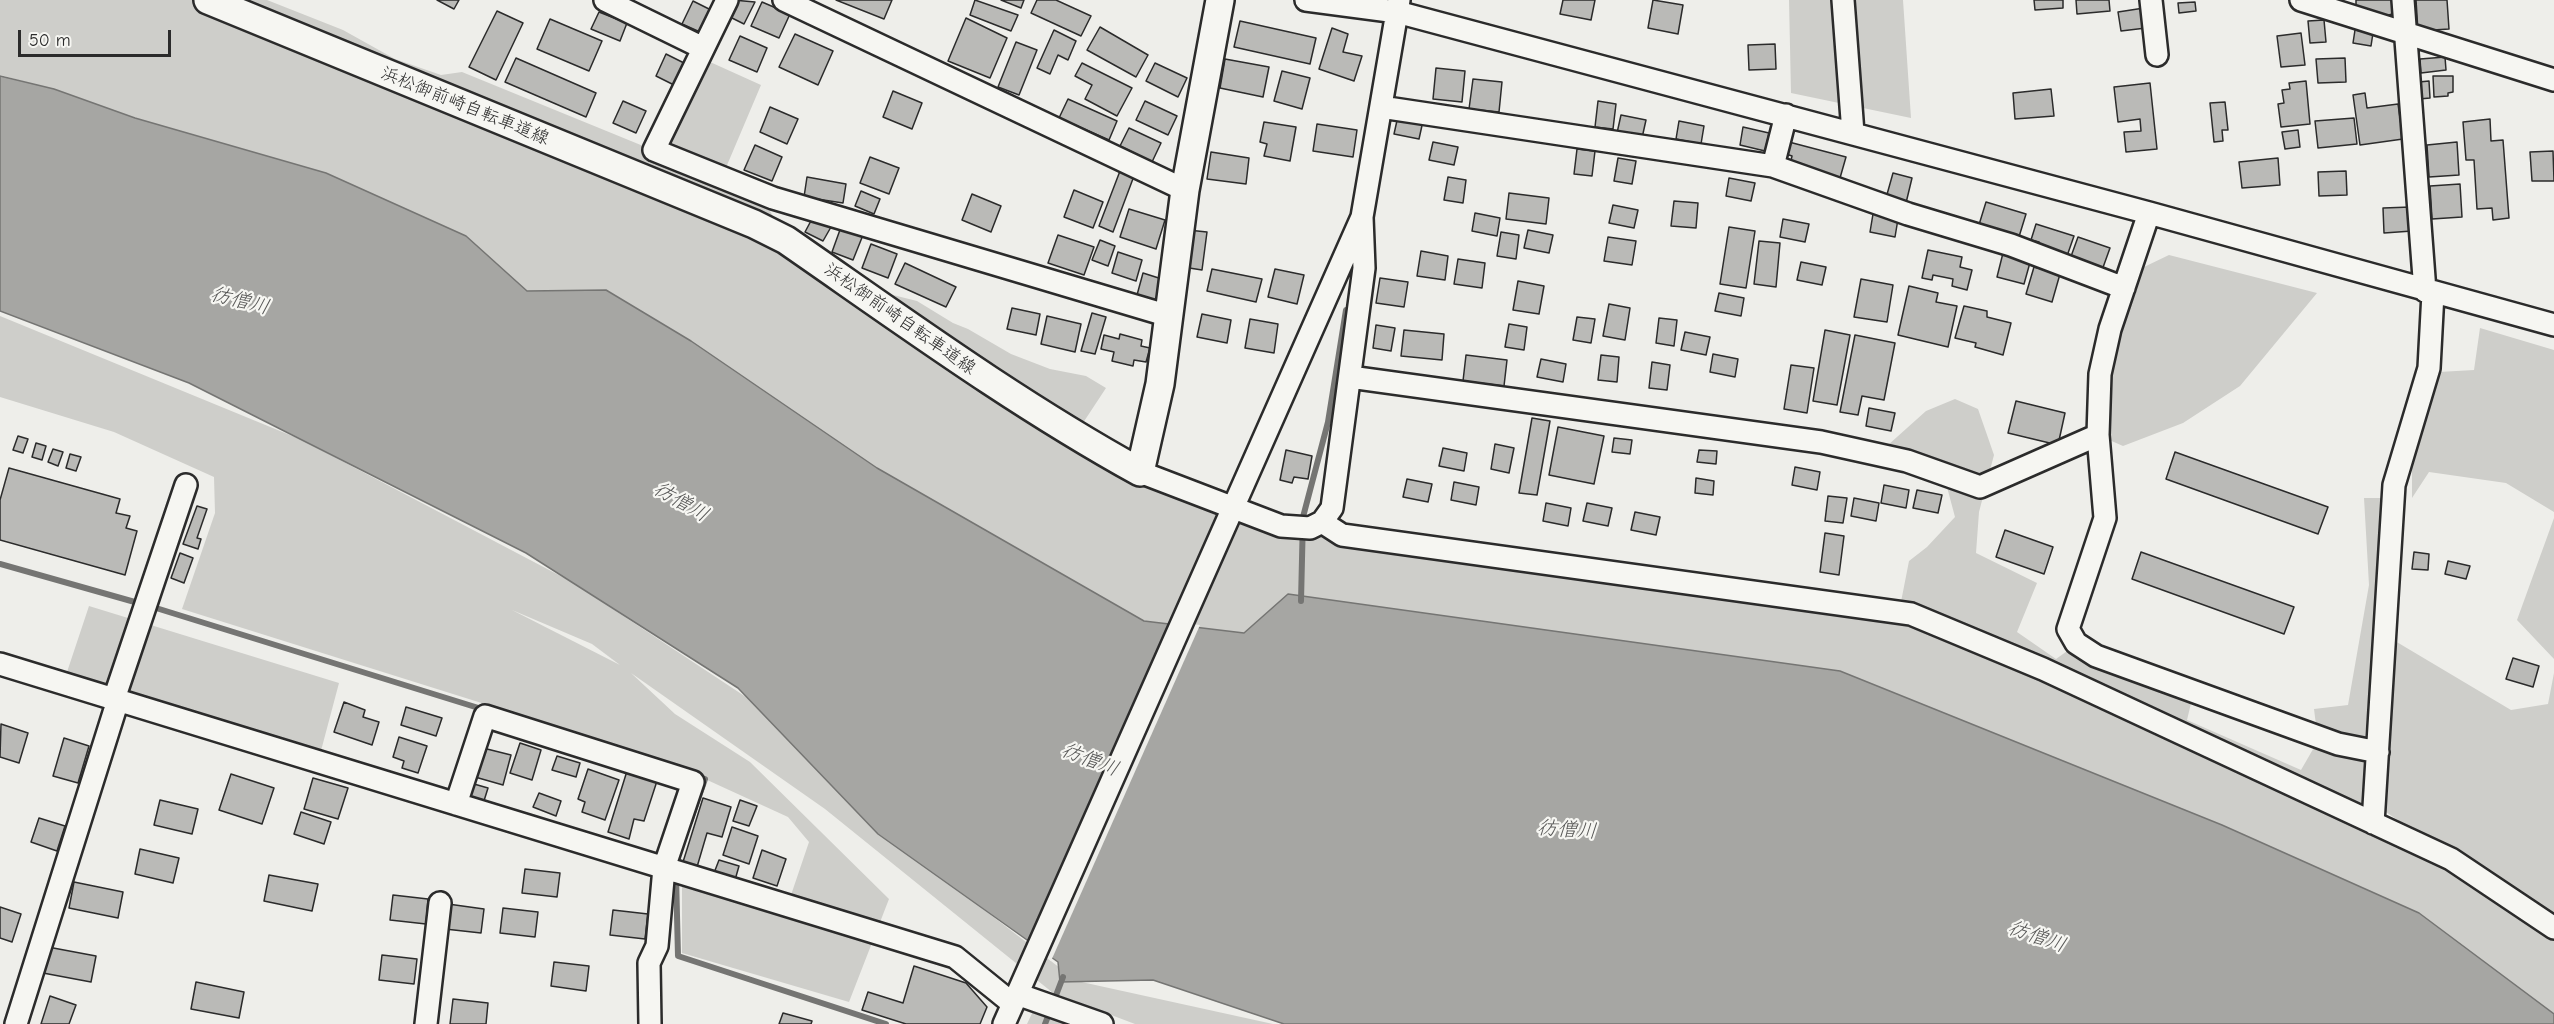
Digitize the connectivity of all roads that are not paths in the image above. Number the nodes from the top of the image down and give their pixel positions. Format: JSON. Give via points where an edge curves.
{"nodes":[{"id":1,"x":208,"y":0,"type":"edge"},
{"id":2,"x":605,"y":0,"type":"edge"},
{"id":3,"x":727,"y":0,"type":"edge"},
{"id":4,"x":784,"y":0,"type":"edge"},
{"id":5,"x":1220,"y":0,"type":"edge"},
{"id":6,"x":1306,"y":0,"type":"edge"},
{"id":7,"x":1843,"y":0,"type":"edge"},
{"id":8,"x":2151,"y":0,"type":"edge"},
{"id":9,"x":2301,"y":0,"type":"edge"},
{"id":10,"x":2403,"y":0,"type":"edge"},
{"id":11,"x":1398,"y":6,"type":"edge"},
{"id":12,"x":2406,"y":34,"type":"junction"},
{"id":13,"x":703,"y":48,"type":"junction"},
{"id":14,"x":2157,"y":55,"type":"dead end"},
{"id":15,"x":2554,"y":80,"type":"edge"},
{"id":16,"x":1381,"y":107,"type":"junction"},
{"id":17,"x":1786,"y":115,"type":"junction"},
{"id":18,"x":1853,"y":133,"type":"junction"},
{"id":19,"x":1773,"y":166,"type":"junction"},
{"id":20,"x":1185,"y":190,"type":"junction"},
{"id":21,"x":2149,"y":213,"type":"junction"},
{"id":22,"x":1362,"y":217,"type":"junction"},
{"id":23,"x":2124,"y":288,"type":"junction"},
{"id":24,"x":2429,"y":292,"type":"junction"},
{"id":25,"x":1169,"y":316,"type":"junction"},
{"id":26,"x":2554,"y":325,"type":"edge"},
{"id":27,"x":1350,"y":377,"type":"junction"},
{"id":28,"x":2098,"y":435,"type":"junction"},
{"id":29,"x":1140,"y":472,"type":"junction"},
{"id":30,"x":186,"y":485,"type":"dead end"},
{"id":31,"x":1231,"y":514,"type":"junction"},
{"id":32,"x":1322,"y":522,"type":"junction"},
{"id":33,"x":0,"y":664,"type":"edge"},
{"id":34,"x":116,"y":700,"type":"junction"},
{"id":35,"x":2378,"y":752,"type":"junction"},
{"id":36,"x":456,"y":804,"type":"junction"},
{"id":37,"x":2373,"y":822,"type":"junction"},
{"id":38,"x":664,"y":868,"type":"junction"},
{"id":39,"x":440,"y":903,"type":"dead end"},
{"id":40,"x":2554,"y":928,"type":"edge"},
{"id":41,"x":1018,"y":993,"type":"junction"},
{"id":42,"x":16,"y":1024,"type":"edge"},
{"id":43,"x":426,"y":1024,"type":"edge"},
{"id":44,"x":650,"y":1024,"type":"edge"},
{"id":45,"x":1004,"y":1024,"type":"edge"},
{"id":46,"x":1102,"y":1024,"type":"edge"}],
"edges":[{"from":1,"to":29,"type":"main road","name":"浜松御前崎自転車道線","via":[[786,240],[977,373],[1066,431]]},
{"from":2,"to":13,"type":"street"},
{"from":3,"to":13,"type":"street"},
{"from":4,"to":20,"type":"street"},
{"from":5,"to":20,"type":"main road"},
{"from":6,"to":11,"type":"street"},
{"from":7,"to":18,"type":"street"},
{"from":8,"to":14,"type":"street"},
{"from":9,"to":12,"type":"street"},
{"from":10,"to":12,"type":"street"},
{"from":11,"to":16,"type":"street"},
{"from":11,"to":17,"type":"street"},
{"from":12,"to":15,"type":"street"},
{"from":12,"to":24,"type":"street"},
{"from":13,"to":25,"type":"street","via":[[654,150],[773,198]]},
{"from":16,"to":19,"type":"street"},
{"from":16,"to":22,"type":"street"},
{"from":17,"to":18,"type":"street"},
{"from":17,"to":19,"type":"street"},
{"from":18,"to":21,"type":"street"},
{"from":19,"to":23,"type":"street","via":[[1908,214],[2011,245]]},
{"from":20,"to":25,"type":"main road"},
{"from":21,"to":23,"type":"street"},
{"from":21,"to":24,"type":"street"},
{"from":22,"to":27,"type":"street","via":[[1364,268]]},
{"from":22,"to":31,"type":"street"},
{"from":23,"to":28,"type":"street","via":[[2100,374]]},
{"from":24,"to":26,"type":"street"},
{"from":24,"to":35,"type":"street","via":[[2429,368],[2394,485]]},
{"from":25,"to":29,"type":"main road","via":[[1160,384]]},
{"from":27,"to":28,"type":"street","via":[[1821,442],[1907,461],[1980,487]]},
{"from":27,"to":32,"type":"street","via":[[1332,508]]},
{"from":28,"to":35,"type":"street","via":[[2105,518],[2068,629],[2076,643],[2096,656],[2338,744]]},
{"from":29,"to":31,"type":"street"},
{"from":30,"to":34,"type":"street"},
{"from":31,"to":32,"type":"street","via":[[1281,526],[1310,528]]},
{"from":31,"to":41,"type":"street"},
{"from":32,"to":37,"type":"street","via":[[1342,535],[1911,614],[2043,669]]},
{"from":33,"to":34,"type":"street"},
{"from":34,"to":36,"type":"street"},
{"from":34,"to":42,"type":"street"},
{"from":35,"to":37,"type":"street"},
{"from":36,"to":38,"type":"street"},
{"from":36,"to":38,"type":"street","via":[[485,716],[693,782]]},
{"from":37,"to":40,"type":"street","via":[[2451,859]]},
{"from":38,"to":41,"type":"street","via":[[955,957]]},
{"from":38,"to":44,"type":"street","via":[[657,946],[649,963]]},
{"from":39,"to":43,"type":"street"},
{"from":41,"to":45,"type":"street"},
{"from":41,"to":46,"type":"street"}]}
